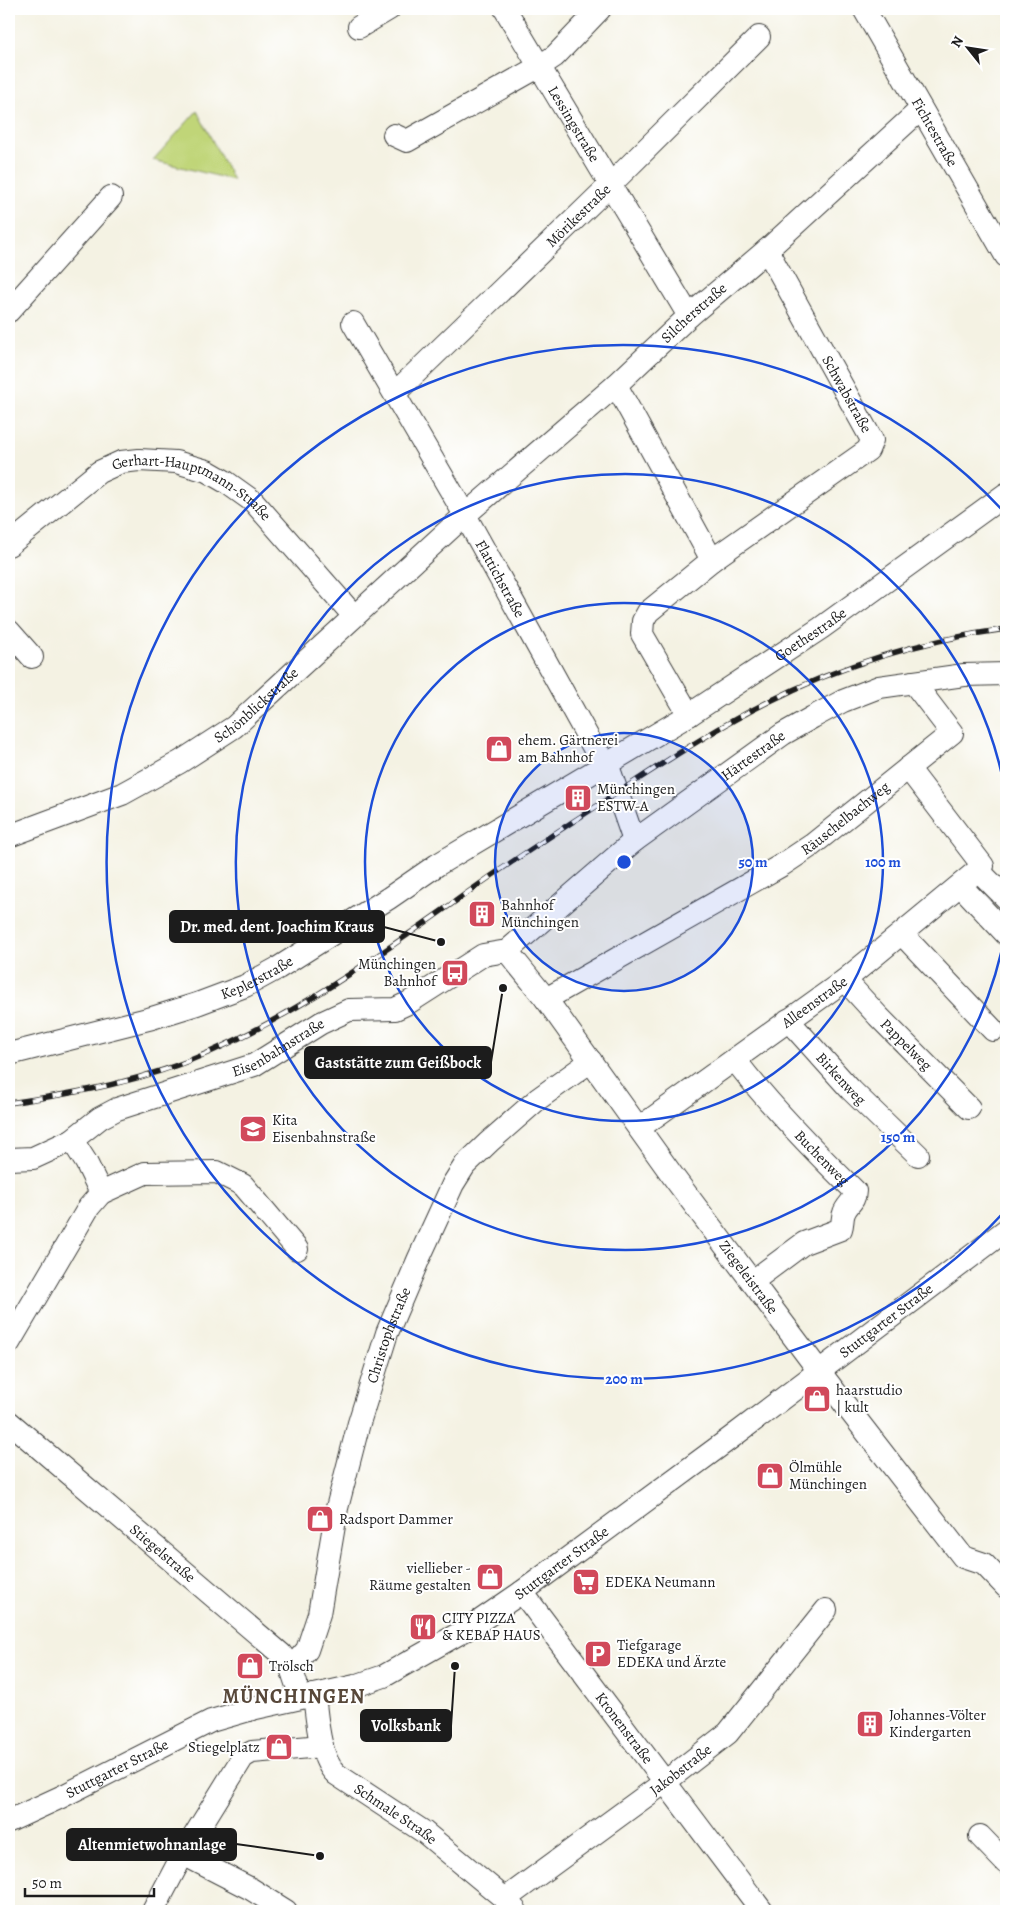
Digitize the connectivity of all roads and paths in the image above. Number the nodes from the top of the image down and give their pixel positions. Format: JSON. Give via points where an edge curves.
{"nodes":[{"id":1,"x":389,"y":9,"type":"edge"},
{"id":2,"x":505,"y":9,"type":"edge"},
{"id":3,"x":600,"y":9,"type":"edge"},
{"id":4,"x":864,"y":9,"type":"edge"},
{"id":5,"x":359,"y":27,"type":"dead end"},
{"id":6,"x":759,"y":38,"type":"dead end"},
{"id":7,"x":540,"y":66,"type":"junction"},
{"id":8,"x":921,"y":109,"type":"junction"},
{"id":9,"x":394,"y":135,"type":"dead end"},
{"id":10,"x":611,"y":184,"type":"junction"},
{"id":11,"x":111,"y":197,"type":"dead end"},
{"id":12,"x":767,"y":250,"type":"junction"},
{"id":13,"x":1006,"y":256,"type":"edge"},
{"id":14,"x":9,"y":311,"type":"edge"},
{"id":15,"x":689,"y":316,"type":"junction"},
{"id":16,"x":353,"y":323,"type":"dead end"},
{"id":17,"x":616,"y":385,"type":"junction"},
{"id":18,"x":396,"y":393,"type":"junction"},
{"id":19,"x":1006,"y":494,"type":"edge"},
{"id":20,"x":465,"y":515,"type":"junction"},
{"id":21,"x":9,"y":545,"type":"edge"},
{"id":22,"x":712,"y":560,"type":"junction"},
{"id":23,"x":354,"y":616,"type":"junction"},
{"id":24,"x":9,"y":631,"type":"edge"},
{"id":25,"x":32,"y":658,"type":"dead end"},
{"id":26,"x":1006,"y":674,"type":"edge"},
{"id":27,"x":913,"y":682,"type":"junction"},
{"id":28,"x":689,"y":715,"type":"junction"},
{"id":29,"x":607,"y":763,"type":"junction"},
{"id":30,"x":908,"y":768,"type":"junction"},
{"id":31,"x":9,"y":836,"type":"edge"},
{"id":32,"x":634,"y":841,"type":"junction"},
{"id":33,"x":981,"y":868,"type":"junction"},
{"id":34,"x":961,"y":886,"type":"junction"},
{"id":35,"x":1006,"y":898,"type":"edge"},
{"id":36,"x":902,"y":934,"type":"junction"},
{"id":37,"x":1006,"y":934,"type":"edge"},
{"id":38,"x":507,"y":951,"type":"junction"},
{"id":39,"x":846,"y":980,"type":"junction"},
{"id":40,"x":546,"y":999,"type":"junction"},
{"id":41,"x":788,"y":1020,"type":"junction"},
{"id":42,"x":993,"y":1030,"type":"dead end"},
{"id":43,"x":9,"y":1054,"type":"edge"},
{"id":44,"x":735,"y":1060,"type":"junction"},
{"id":45,"x":591,"y":1061,"type":"junction"},
{"id":46,"x":969,"y":1108,"type":"dead end"},
{"id":47,"x":639,"y":1128,"type":"junction"},
{"id":48,"x":72,"y":1140,"type":"junction"},
{"id":49,"x":918,"y":1155,"type":"dead end"},
{"id":50,"x":9,"y":1160,"type":"edge"},
{"id":51,"x":101,"y":1193,"type":"junction"},
{"id":52,"x":1006,"y":1230,"type":"edge"},
{"id":53,"x":297,"y":1249,"type":"dead end"},
{"id":54,"x":753,"y":1281,"type":"junction"},
{"id":55,"x":9,"y":1343,"type":"edge"},
{"id":56,"x":819,"y":1371,"type":"junction"},
{"id":57,"x":9,"y":1422,"type":"edge"},
{"id":58,"x":1006,"y":1587,"type":"edge"},
{"id":59,"x":522,"y":1592,"type":"junction"},
{"id":60,"x":826,"y":1610,"type":"dead end"},
{"id":61,"x":292,"y":1668,"type":"junction"},
{"id":62,"x":307,"y":1697,"type":"junction"},
{"id":63,"x":322,"y":1746,"type":"junction"},
{"id":64,"x":665,"y":1782,"type":"junction"},
{"id":65,"x":9,"y":1821,"type":"edge"},
{"id":66,"x":980,"y":1836,"type":"dead end"},
{"id":67,"x":183,"y":1854,"type":"junction"},
{"id":68,"x":1006,"y":1863,"type":"edge"},
{"id":69,"x":510,"y":1905,"type":"edge"},
{"id":70,"x":153,"y":1911,"type":"edge"},
{"id":71,"x":286,"y":1911,"type":"edge"},
{"id":72,"x":762,"y":1911,"type":"edge"}],
"edges":[{"from":1,"to":5,"type":"street"},
{"from":2,"to":7,"type":"street","name":"Lessingstraße"},
{"from":3,"to":7,"type":"street"},
{"from":4,"to":8,"type":"street","name":"Fichtestraße"},
{"from":6,"to":10,"type":"street","name":"Mörikestraße"},
{"from":7,"to":9,"type":"street","via":[[407,141]]},
{"from":7,"to":10,"type":"street","name":"Lessingstraße"},
{"from":8,"to":12,"type":"street","name":"Silcherstraße"},
{"from":8,"to":13,"type":"street","name":"Fichtestraße"},
{"from":10,"to":15,"type":"street","name":"Lessingstraße"},
{"from":10,"to":18,"type":"street","name":"Mörikestraße"},
{"from":11,"to":14,"type":"street"},
{"from":12,"to":15,"type":"street","name":"Silcherstraße"},
{"from":12,"to":22,"type":"street","name":"Schwabstraße","via":[[872,440],[868,450]]},
{"from":15,"to":17,"type":"street","name":"Silcherstraße"},
{"from":16,"to":18,"type":"street","name":"Flattichstraße"},
{"from":17,"to":20,"type":"street","name":"Silcherstraße"},
{"from":17,"to":22,"type":"street"},
{"from":18,"to":20,"type":"street","name":"Flattichstraße"},
{"from":19,"to":28,"type":"street","name":"Goethestraße","via":[[821,628]]},
{"from":20,"to":23,"type":"street","name":"Schönblickstraße"},
{"from":20,"to":29,"type":"street","name":"Flattichstraße","via":[[595,750]]},
{"from":21,"to":23,"type":"street","name":"Gerhart-Hauptmann-Straße","via":[[99,472],[121,462],[176,462],[207,471],[254,502]]},
{"from":22,"to":28,"type":"street","name":"Schwabstraße","via":[[648,612],[643,621],[642,634]]},
{"from":23,"to":31,"type":"street","name":"Schönblickstraße","via":[[234,727],[180,762],[122,794]]},
{"from":24,"to":25,"type":"street"},
{"from":26,"to":27,"type":"street","name":"Härtestraße","via":[[964,675]]},
{"from":27,"to":30,"type":"street","name":"Räuschelbachweg","via":[[952,733]]},
{"from":27,"to":32,"type":"street","name":"Härtestraße","via":[[862,693],[805,721]]},
{"from":28,"to":29,"type":"street","name":"Goethestraße"},
{"from":29,"to":32,"type":"street","name":"Flattichstraße"},
{"from":29,"to":43,"type":"street","name":"Keplerstraße","via":[[245,986],[152,1018]]},
{"from":30,"to":33,"type":"street"},
{"from":30,"to":40,"type":"street","name":"Räuschelbachweg","via":[[782,866]]},
{"from":32,"to":38,"type":"street","name":"Härtestraße"},
{"from":33,"to":34,"type":"street","name":"Alleenstraße"},
{"from":33,"to":35,"type":"street"},
{"from":34,"to":36,"type":"street","name":"Alleenstraße"},
{"from":34,"to":37,"type":"street"},
{"from":36,"to":39,"type":"street","name":"Alleenstraße"},
{"from":36,"to":42,"type":"street"},
{"from":38,"to":40,"type":"street","name":"Ziegeleistraße"},
{"from":38,"to":48,"type":"street","name":"Eisenbahnstraße","via":[[483,955],[395,1009],[349,1010],[320,1024],[254,1066],[117,1109]]},
{"from":39,"to":41,"type":"street","name":"Alleenstraße"},
{"from":39,"to":46,"type":"street","name":"Pappelweg"},
{"from":40,"to":45,"type":"street","name":"Ziegeleistraße"},
{"from":41,"to":44,"type":"street","name":"Alleenstraße"},
{"from":41,"to":49,"type":"street","name":"Birkenweg","via":[[850,1089]]},
{"from":44,"to":47,"type":"street","name":"Alleenstraße"},
{"from":44,"to":54,"type":"street","name":"Buchenweg","via":[[789,1125],[855,1191],[855,1197],[845,1209],[841,1229],[804,1243]]},
{"from":45,"to":47,"type":"street","name":"Ziegeleistraße"},
{"from":45,"to":61,"type":"street","name":"Christophstraße","via":[[489,1142],[465,1165],[454,1184],[387,1333],[337,1508],[319,1614],[307,1650]]},
{"from":47,"to":54,"type":"street","name":"Ziegeleistraße"},
{"from":48,"to":50,"type":"street","name":"Eisenbahnstraße","via":[[33,1158]]},
{"from":48,"to":51,"type":"street"},
{"from":51,"to":53,"type":"street","via":[[145,1173],[217,1172],[243,1185]]},
{"from":51,"to":55,"type":"street","via":[[89,1207]]},
{"from":52,"to":56,"type":"street","name":"Stuttgarter Straße"},
{"from":54,"to":56,"type":"street","name":"Ziegeleistraße"},
{"from":56,"to":58,"type":"street","name":"Ziegeleistraße","via":[[963,1557],[984,1564]]},
{"from":56,"to":59,"type":"street","name":"Stuttgarter Straße"},
{"from":57,"to":61,"type":"street","name":"Stiegelstraße","via":[[217,1598],[281,1654]]},
{"from":59,"to":62,"type":"street","name":"Stuttgarter Straße","via":[[474,1625],[384,1676]]},
{"from":59,"to":64,"type":"street","name":"Kronenstraße"},
{"from":60,"to":64,"type":"street","name":"Jakobstraße","via":[[728,1733]]},
{"from":61,"to":62,"type":"street","name":"Stiegelstraße"},
{"from":62,"to":63,"type":"street","name":"Schmale Straße","via":[[317,1719]]},
{"from":62,"to":65,"type":"street","name":"Stuttgarter Straße","via":[[212,1721]]},
{"from":63,"to":67,"type":"street","via":[[252,1752],[243,1758]]},
{"from":63,"to":69,"type":"street","name":"Schmale Straße","via":[[329,1768],[336,1774],[424,1832]]},
{"from":64,"to":69,"type":"street","name":"Jakobstraße"},
{"from":64,"to":72,"type":"street","name":"Kronenstraße"},
{"from":66,"to":68,"type":"street"},
{"from":67,"to":70,"type":"street"},
{"from":67,"to":71,"type":"street","via":[[252,1889]]}]}
